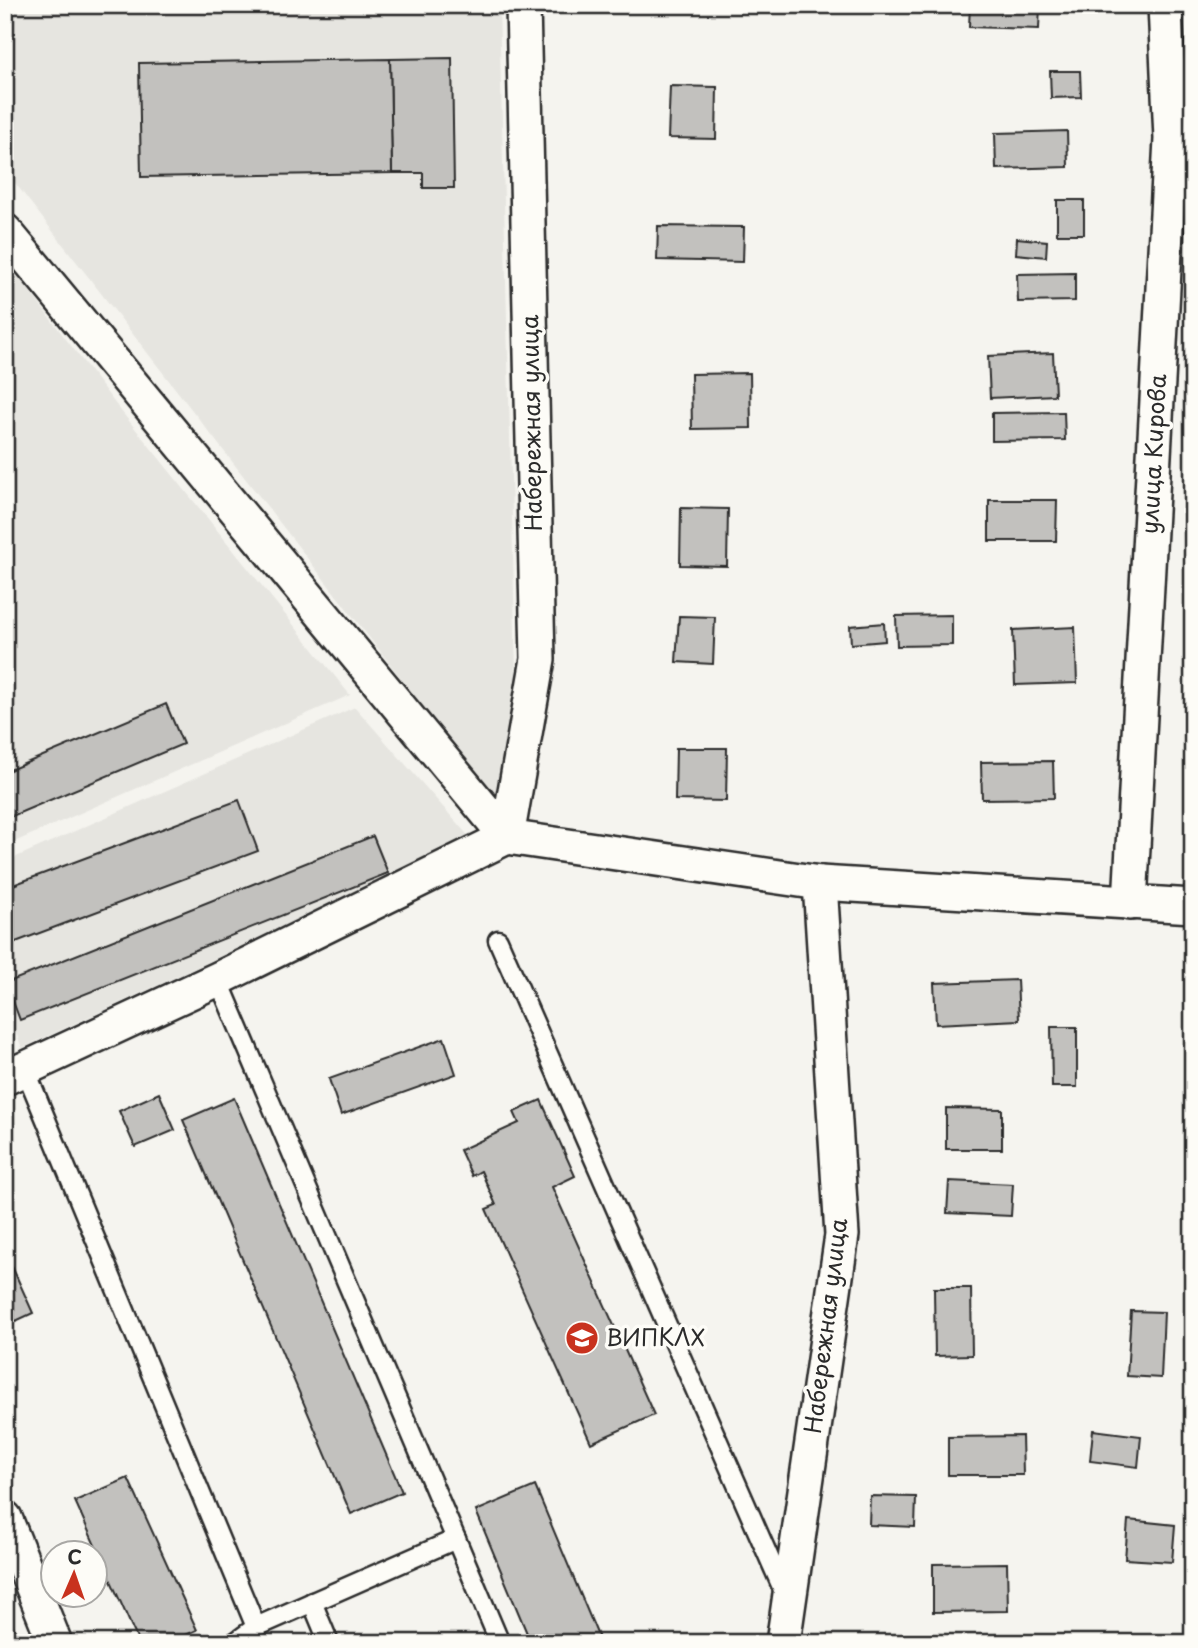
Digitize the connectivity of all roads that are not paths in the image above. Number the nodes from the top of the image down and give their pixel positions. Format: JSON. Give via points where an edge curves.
{"nodes":[{"id":1,"x":523,"y":5,"type":"edge"},
{"id":2,"x":1165,"y":5,"type":"edge"},
{"id":3,"x":5,"y":231,"type":"edge"},
{"id":4,"x":507,"y":837,"type":"junction"},
{"id":5,"x":820,"y":883,"type":"junction"},
{"id":6,"x":1130,"y":903,"type":"junction"},
{"id":7,"x":1193,"y":906,"type":"edge"},
{"id":8,"x":498,"y":940,"type":"dead end"},
{"id":9,"x":218,"y":979,"type":"junction"},
{"id":10,"x":15,"y":1073,"type":"edge"},
{"id":11,"x":5,"y":1518,"type":"edge"},
{"id":12,"x":456,"y":1539,"type":"junction"},
{"id":13,"x":312,"y":1602,"type":"junction"},
{"id":14,"x":790,"y":1605,"type":"junction"},
{"id":15,"x":256,"y":1627,"type":"junction"},
{"id":16,"x":55,"y":1643,"type":"edge"},
{"id":17,"x":234,"y":1643,"type":"edge"},
{"id":18,"x":329,"y":1643,"type":"edge"},
{"id":19,"x":500,"y":1643,"type":"edge"},
{"id":20,"x":783,"y":1643,"type":"edge"}],
"edges":[{"from":1,"to":4,"type":"street","name":"Набережная улица","via":[[538,659]]},
{"from":2,"to":6,"type":"street","name":"улица Кирова","via":[[1171,139]]},
{"from":3,"to":4,"type":"street"},
{"from":4,"to":5,"type":"street"},
{"from":4,"to":9,"type":"street"},
{"from":5,"to":6,"type":"street"},
{"from":5,"to":14,"type":"street","name":"Набережная улица","via":[[842,1234]]},
{"from":6,"to":7,"type":"street"},
{"from":8,"to":14,"type":"lane"},
{"from":9,"to":10,"type":"street"},
{"from":9,"to":12,"type":"lane"},
{"from":10,"to":15,"type":"lane"},
{"from":11,"to":16,"type":"street"},
{"from":12,"to":13,"type":"lane"},
{"from":12,"to":19,"type":"lane"},
{"from":13,"to":15,"type":"lane"},
{"from":13,"to":18,"type":"lane"},
{"from":14,"to":20,"type":"street","name":"Набережная улица"},
{"from":15,"to":17,"type":"lane"}]}
